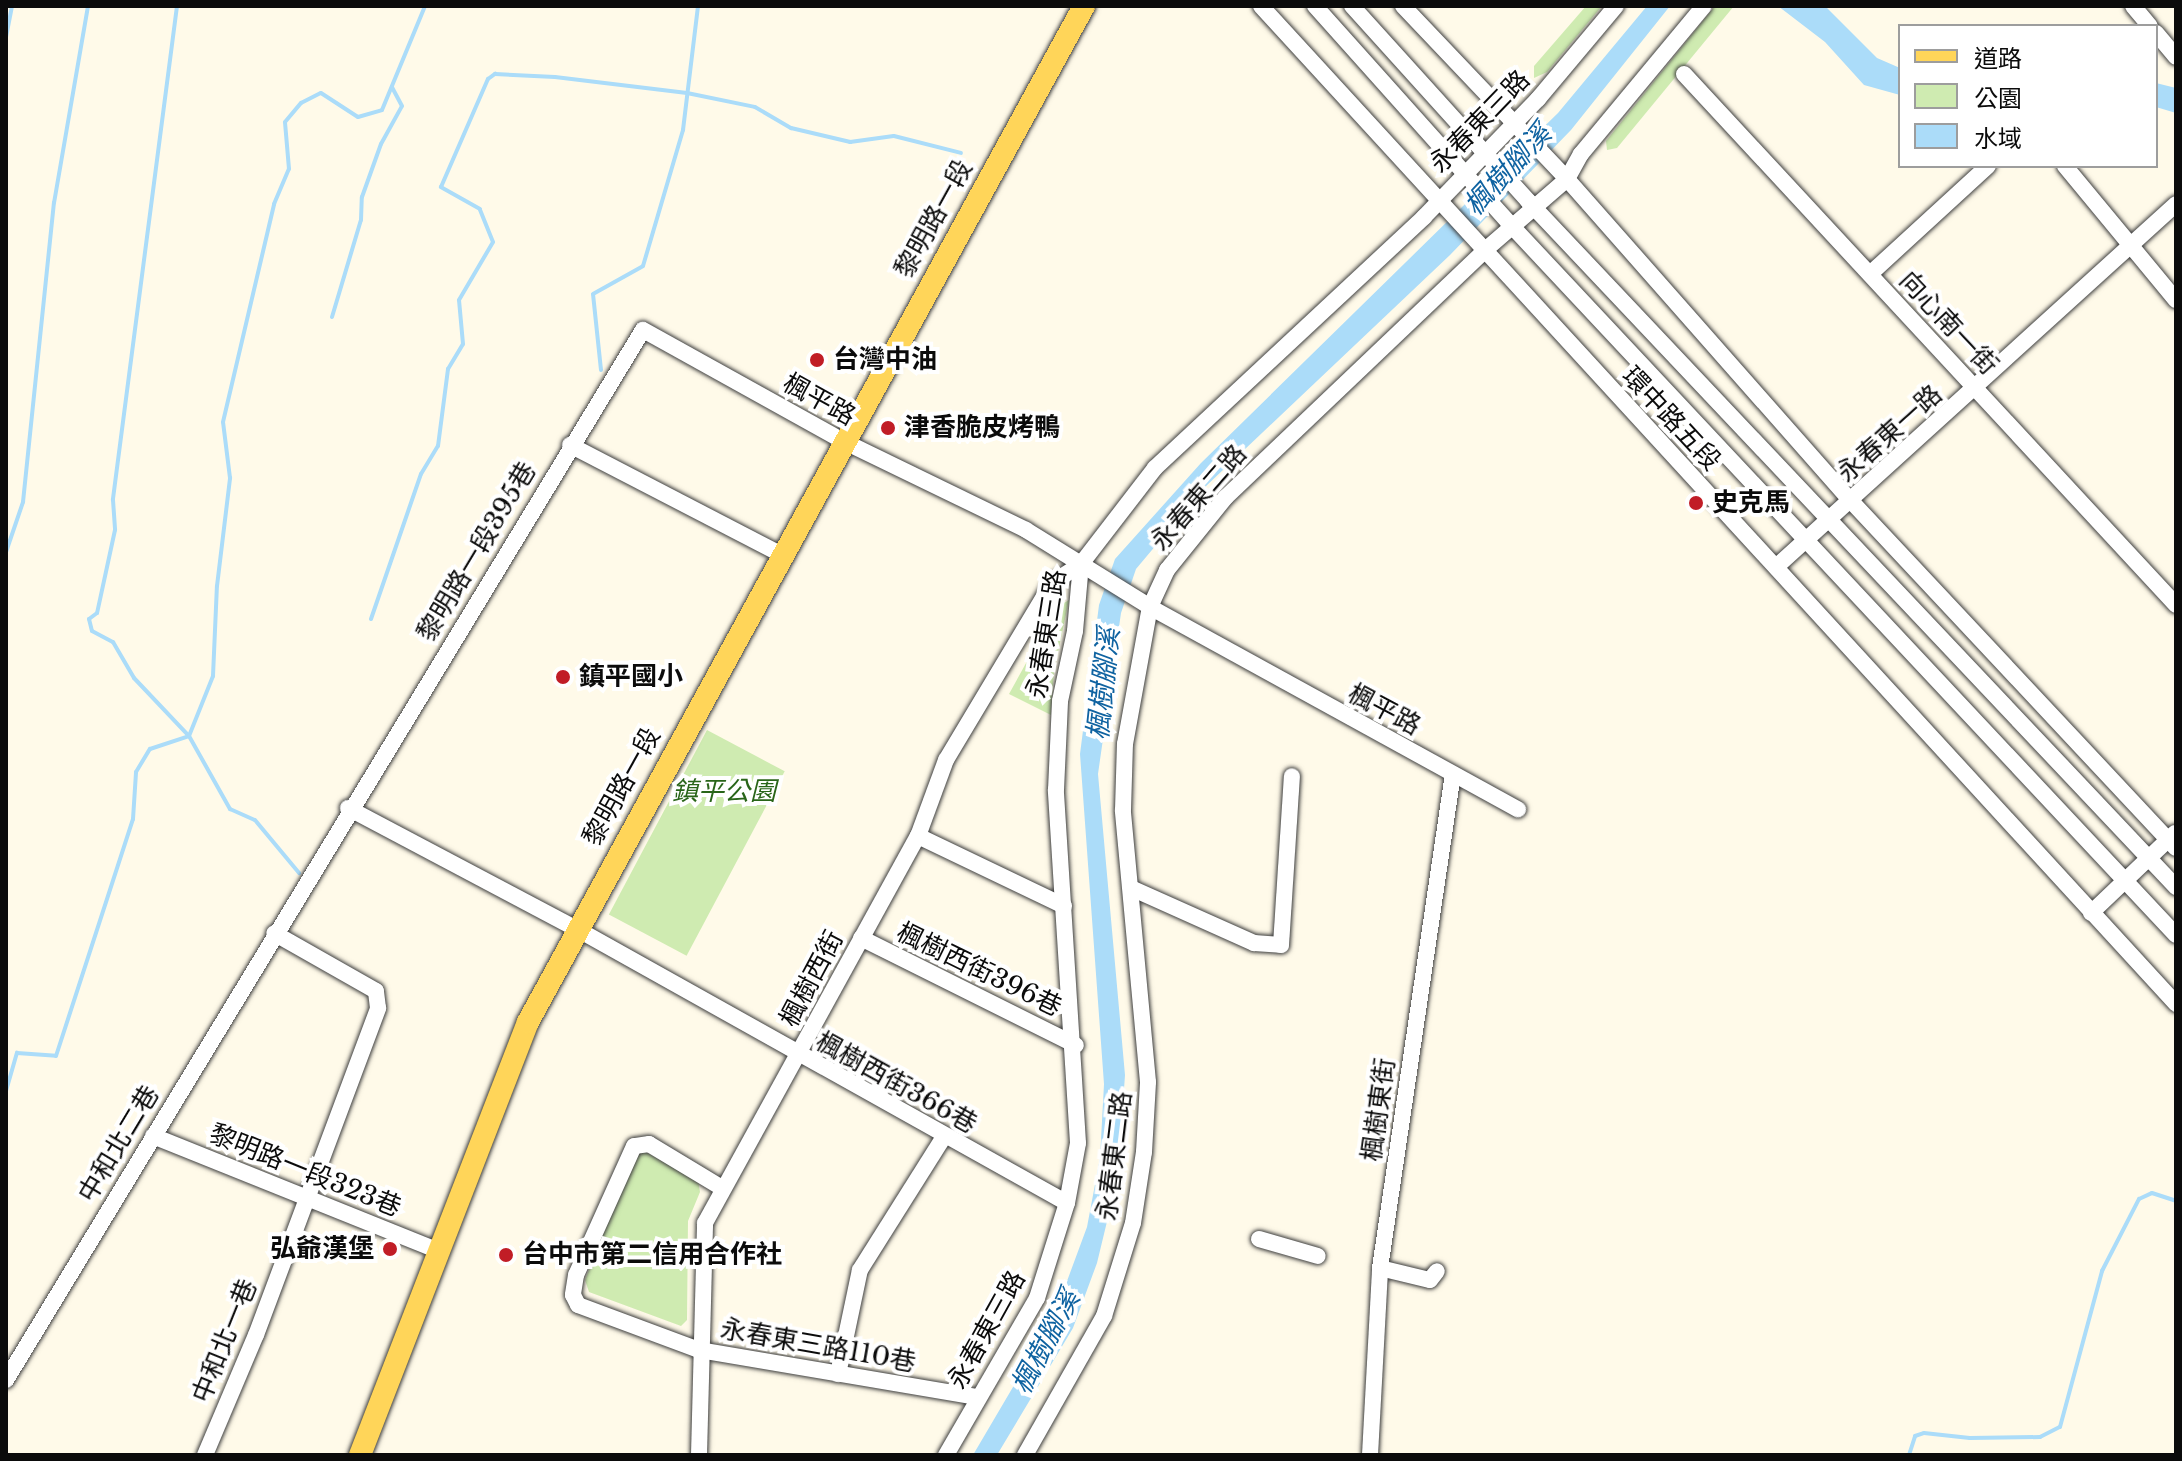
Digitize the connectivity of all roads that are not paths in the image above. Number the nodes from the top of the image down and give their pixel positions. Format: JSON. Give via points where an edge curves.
{"nodes":[{"id":1,"x":1084,"y":6,"type":"edge"},
{"id":2,"x":1261,"y":6,"type":"edge"},
{"id":3,"x":1315,"y":6,"type":"edge"},
{"id":4,"x":1352,"y":6,"type":"edge"},
{"id":5,"x":1403,"y":6,"type":"edge"},
{"id":6,"x":1616,"y":6,"type":"edge"},
{"id":7,"x":1704,"y":6,"type":"edge"},
{"id":8,"x":2133,"y":6,"type":"edge"},
{"id":9,"x":2148,"y":24,"type":"edge"},
{"id":10,"x":2158,"y":35,"type":"edge"},
{"id":11,"x":2176,"y":57,"type":"edge"},
{"id":12,"x":1684,"y":74,"type":"dead end"},
{"id":13,"x":1515,"y":126,"type":"junction"},
{"id":14,"x":1487,"y":154,"type":"junction"},
{"id":15,"x":1986,"y":168,"type":"edge"},
{"id":16,"x":2067,"y":168,"type":"edge"},
{"id":17,"x":1467,"y":174,"type":"junction"},
{"id":18,"x":1564,"y":176,"type":"junction"},
{"id":19,"x":1440,"y":201,"type":"junction"},
{"id":20,"x":1532,"y":204,"type":"junction"},
{"id":21,"x":2176,"y":204,"type":"edge"},
{"id":22,"x":1510,"y":225,"type":"junction"},
{"id":23,"x":2129,"y":247,"type":"junction"},
{"id":24,"x":1481,"y":248,"type":"junction"},
{"id":25,"x":1870,"y":274,"type":"junction"},
{"id":26,"x":2176,"y":300,"type":"edge"},
{"id":27,"x":653,"y":334,"type":"joint"},
{"id":28,"x":1976,"y":388,"type":"junction"},
{"id":29,"x":843,"y":441,"type":"junction"},
{"id":30,"x":570,"y":445,"type":"junction"},
{"id":31,"x":1852,"y":502,"type":"junction"},
{"id":32,"x":1830,"y":521,"type":"junction"},
{"id":33,"x":1805,"y":543,"type":"junction"},
{"id":34,"x":780,"y":554,"type":"junction"},
{"id":35,"x":1776,"y":567,"type":"junction"},
{"id":36,"x":1086,"y":568,"type":"junction"},
{"id":37,"x":2176,"y":605,"type":"edge"},
{"id":38,"x":1150,"y":607,"type":"junction"},
{"id":39,"x":1453,"y":774,"type":"junction"},
{"id":40,"x":1292,"y":776,"type":"dead end"},
{"id":41,"x":348,"y":808,"type":"junction"},
{"id":42,"x":1518,"y":809,"type":"dead end"},
{"id":43,"x":918,"y":836,"type":"junction"},
{"id":44,"x":2173,"y":839,"type":"edge"},
{"id":45,"x":2150,"y":860,"type":"junction"},
{"id":46,"x":2127,"y":883,"type":"junction"},
{"id":47,"x":2176,"y":887,"type":"edge"},
{"id":48,"x":1131,"y":888,"type":"junction"},
{"id":49,"x":1064,"y":906,"type":"junction"},
{"id":50,"x":2091,"y":913,"type":"junction"},
{"id":51,"x":577,"y":929,"type":"junction"},
{"id":52,"x":274,"y":933,"type":"junction"},
{"id":53,"x":2176,"y":935,"type":"edge"},
{"id":54,"x":861,"y":938,"type":"junction"},
{"id":55,"x":2176,"y":1004,"type":"edge"},
{"id":56,"x":1076,"y":1045,"type":"junction"},
{"id":57,"x":798,"y":1056,"type":"junction"},
{"id":58,"x":153,"y":1136,"type":"junction"},
{"id":59,"x":943,"y":1138,"type":"junction"},
{"id":60,"x":722,"y":1188,"type":"junction"},
{"id":61,"x":305,"y":1199,"type":"junction"},
{"id":62,"x":1067,"y":1203,"type":"junction"},
{"id":63,"x":1259,"y":1239,"type":"dead end"},
{"id":64,"x":439,"y":1251,"type":"junction"},
{"id":65,"x":1318,"y":1256,"type":"dead end"},
{"id":66,"x":1380,"y":1268,"type":"junction"},
{"id":67,"x":1437,"y":1271,"type":"dead end"},
{"id":68,"x":699,"y":1350,"type":"junction"},
{"id":69,"x":838,"y":1374,"type":"junction"},
{"id":70,"x":6,"y":1380,"type":"edge"},
{"id":71,"x":977,"y":1397,"type":"junction"},
{"id":72,"x":205,"y":1455,"type":"edge"},
{"id":73,"x":360,"y":1455,"type":"edge"},
{"id":74,"x":699,"y":1455,"type":"edge"},
{"id":75,"x":946,"y":1455,"type":"edge"},
{"id":76,"x":1025,"y":1455,"type":"edge"},
{"id":77,"x":1370,"y":1455,"type":"edge"}],
"edges":[{"from":1,"to":29,"type":"main road","name":"黎明路一段"},
{"from":2,"to":19,"type":"street","name":"環中路五段"},
{"from":3,"to":17,"type":"street","name":"環中路五段"},
{"from":4,"to":14,"type":"street","name":"環中路五段"},
{"from":5,"to":13,"type":"street"},
{"from":6,"to":13,"type":"street","name":"永春東三路"},
{"from":7,"to":18,"type":"street","name":"永春東二路"},
{"from":8,"to":9,"type":"street"},
{"from":10,"to":11,"type":"street"},
{"from":12,"to":25,"type":"street","name":"向心南一街"},
{"from":13,"to":14,"type":"street","name":"永春東三路"},
{"from":13,"to":18,"type":"street"},
{"from":14,"to":17,"type":"street","name":"永春東三路"},
{"from":14,"to":20,"type":"street","name":"環中路五段"},
{"from":15,"to":25,"type":"street"},
{"from":16,"to":23,"type":"street"},
{"from":17,"to":19,"type":"street","name":"永春東三路"},
{"from":17,"to":22,"type":"street","name":"環中路五段"},
{"from":18,"to":20,"type":"street","name":"永春東二路"},
{"from":18,"to":31,"type":"street"},
{"from":19,"to":24,"type":"street","name":"環中路五段"},
{"from":19,"to":36,"type":"street","name":"永春東三路","via":[[1155,468]]},
{"from":20,"to":22,"type":"street","name":"永春東二路"},
{"from":20,"to":32,"type":"street","name":"環中路五段"},
{"from":21,"to":23,"type":"street","name":"永春東一路"},
{"from":22,"to":24,"type":"street","name":"永春東二路"},
{"from":22,"to":33,"type":"street","name":"環中路五段"},
{"from":23,"to":26,"type":"street"},
{"from":23,"to":28,"type":"street","name":"永春東一路"},
{"from":24,"to":35,"type":"street","name":"環中路五段"},
{"from":24,"to":38,"type":"street","name":"永春東二路","via":[[1408,328],[1245,477],[1167,570]]},
{"from":25,"to":28,"type":"street","name":"向心南一街"},
{"from":27,"to":29,"type":"street","name":"楓平路"},
{"from":27,"to":30,"type":"street","name":"黎明路一段395巷","via":[[643,330],[633,340]]},
{"from":28,"to":31,"type":"street","name":"永春東一路"},
{"from":28,"to":37,"type":"street","name":"向心南一街"},
{"from":29,"to":34,"type":"main road","name":"黎明路一段"},
{"from":29,"to":36,"type":"street","name":"楓平路","via":[[1026,530]]},
{"from":30,"to":34,"type":"street"},
{"from":30,"to":41,"type":"street","name":"黎明路一段395巷"},
{"from":31,"to":32,"type":"street","name":"永春東一路"},
{"from":31,"to":44,"type":"street"},
{"from":32,"to":33,"type":"street","name":"永春東一路"},
{"from":32,"to":45,"type":"street","name":"環中路五段"},
{"from":33,"to":35,"type":"street","name":"永春東一路"},
{"from":33,"to":46,"type":"street","name":"環中路五段"},
{"from":34,"to":51,"type":"main road","name":"黎明路一段"},
{"from":35,"to":50,"type":"street","name":"環中路五段"},
{"from":36,"to":38,"type":"street","name":"楓平路"},
{"from":36,"to":43,"type":"street","name":"楓樹西街","via":[[1052,583],[946,760]]},
{"from":36,"to":49,"type":"street","name":"永春東三路","via":[[1057,744]]},
{"from":38,"to":39,"type":"street","name":"楓平路"},
{"from":38,"to":48,"type":"street","name":"永春東二路","via":[[1125,744],[1123,810]]},
{"from":39,"to":42,"type":"street","name":"楓平路"},
{"from":39,"to":66,"type":"street","name":"楓樹東街"},
{"from":40,"to":48,"type":"street","via":[[1281,945],[1254,943]]},
{"from":41,"to":51,"type":"street"},
{"from":41,"to":52,"type":"street","name":"黎明路一段395巷"},
{"from":43,"to":49,"type":"street"},
{"from":43,"to":54,"type":"street","name":"楓樹西街"},
{"from":44,"to":45,"type":"street"},
{"from":45,"to":46,"type":"street"},
{"from":45,"to":47,"type":"street","name":"環中路五段"},
{"from":46,"to":50,"type":"street"},
{"from":46,"to":53,"type":"street","name":"環中路五段"},
{"from":48,"to":76,"type":"street","name":"永春東二路","via":[[1148,1082],[1133,1223],[1104,1316]]},
{"from":49,"to":56,"type":"street","name":"永春東三路"},
{"from":50,"to":55,"type":"street","name":"環中路五段"},
{"from":51,"to":57,"type":"street","name":"楓樹西街366巷"},
{"from":51,"to":64,"type":"main road","name":"黎明路一段","via":[[528,1022]]},
{"from":52,"to":58,"type":"street","name":"中和北二巷"},
{"from":52,"to":61,"type":"street","name":"中和北一巷","via":[[376,991],[378,1008]]},
{"from":54,"to":56,"type":"street","name":"楓樹西街396巷"},
{"from":54,"to":57,"type":"street","name":"楓樹西街"},
{"from":56,"to":62,"type":"street","name":"永春東三路","via":[[1079,1128]]},
{"from":57,"to":59,"type":"street","name":"楓樹西街366巷"},
{"from":57,"to":60,"type":"street","name":"楓樹西街"},
{"from":58,"to":61,"type":"street","name":"黎明路一段323巷"},
{"from":58,"to":70,"type":"street","name":"中和北二巷"},
{"from":59,"to":62,"type":"street","name":"楓樹西街366巷"},
{"from":59,"to":69,"type":"street","via":[[860,1270]]},
{"from":60,"to":68,"type":"street","name":"楓樹西街","via":[[705,1223]]},
{"from":60,"to":68,"type":"street","name":"永春東三路110巷","via":[[649,1144],[634,1146],[573,1286],[578,1305],[591,1312]]},
{"from":61,"to":64,"type":"street","name":"黎明路一段323巷"},
{"from":61,"to":72,"type":"street","name":"中和北一巷"},
{"from":62,"to":71,"type":"street","name":"永春東三路","via":[[1037,1298]]},
{"from":63,"to":65,"type":"street"},
{"from":64,"to":73,"type":"main road","name":"黎明路一段"},
{"from":66,"to":67,"type":"street","via":[[1430,1280]]},
{"from":66,"to":77,"type":"street","name":"楓樹東街"},
{"from":68,"to":69,"type":"street","name":"永春東三路110巷"},
{"from":68,"to":74,"type":"street","name":"楓樹西街"},
{"from":69,"to":71,"type":"street","name":"永春東三路110巷"},
{"from":71,"to":75,"type":"street","name":"永春東三路"}]}
